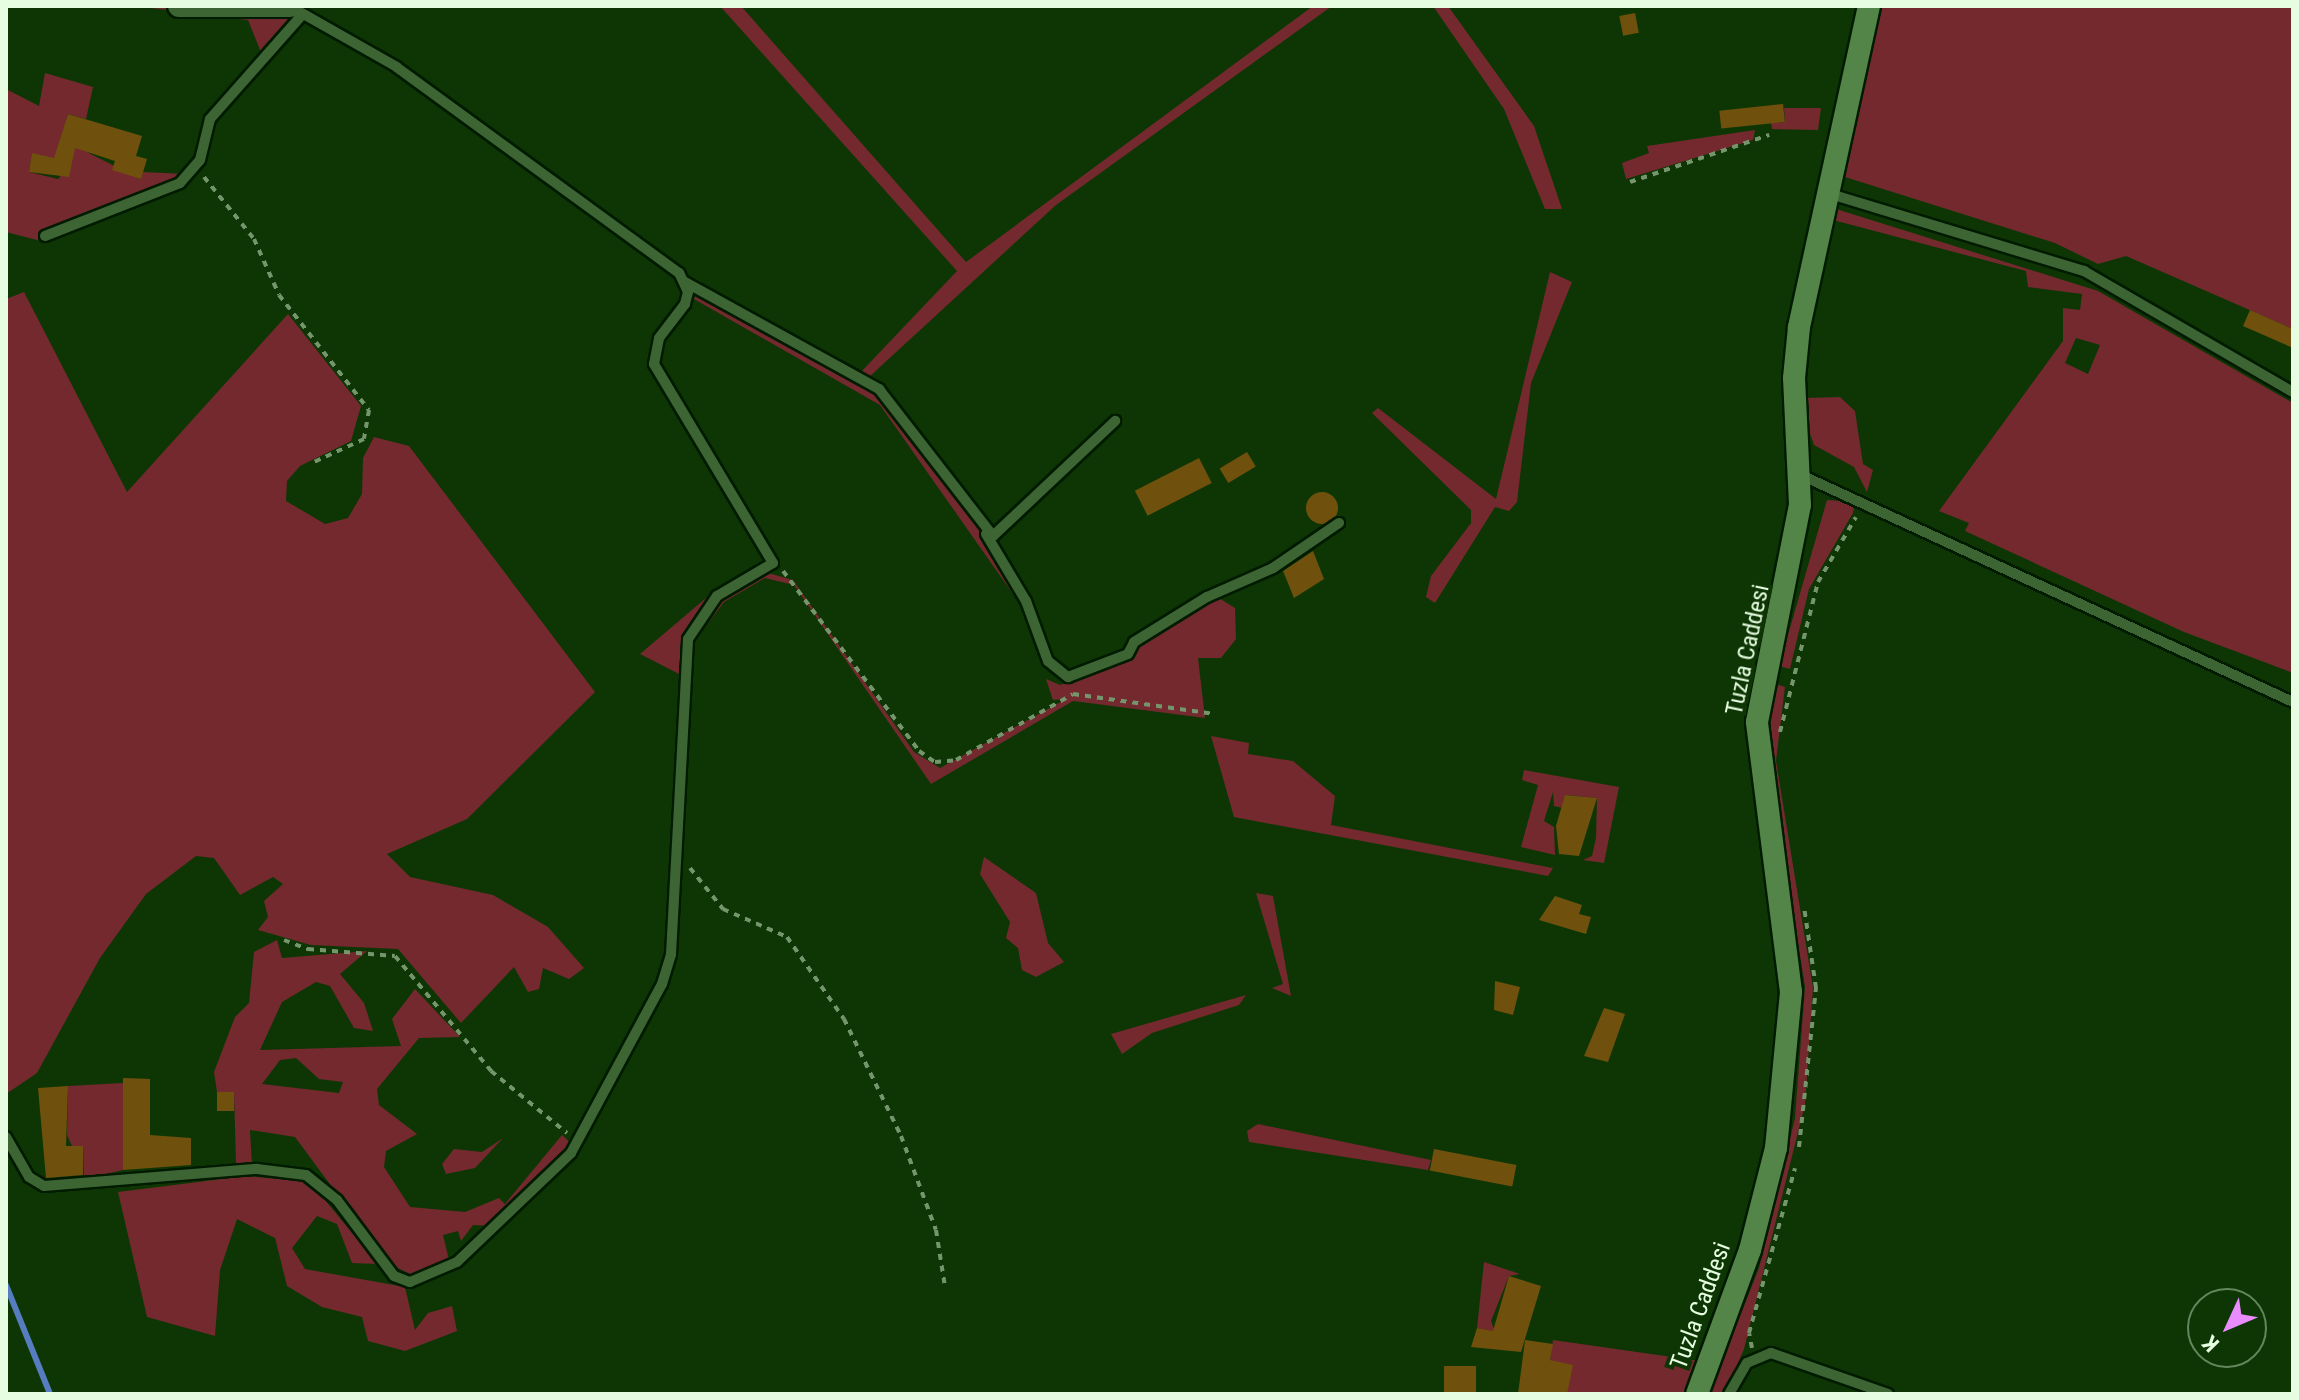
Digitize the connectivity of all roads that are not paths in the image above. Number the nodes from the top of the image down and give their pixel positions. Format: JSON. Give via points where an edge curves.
{"nodes":[{"id":1,"x":179,"y":6,"type":"edge"},
{"id":2,"x":1869,"y":6,"type":"edge"},
{"id":3,"x":294,"y":9,"type":"edge"},
{"id":4,"x":1825,"y":192,"type":"junction"},
{"id":5,"x":45,"y":236,"type":"dead end"},
{"id":6,"x":685,"y":282,"type":"junction"},
{"id":7,"x":2293,"y":392,"type":"edge"},
{"id":8,"x":1115,"y":421,"type":"dead end"},
{"id":9,"x":1801,"y":475,"type":"junction"},
{"id":10,"x":1339,"y":523,"type":"dead end"},
{"id":11,"x":984,"y":532,"type":"junction"},
{"id":12,"x":2293,"y":702,"type":"edge"},
{"id":13,"x":6,"y":1137,"type":"edge"},
{"id":14,"x":1697,"y":1394,"type":"edge"},
{"id":15,"x":1729,"y":1394,"type":"edge"},
{"id":16,"x":1888,"y":1394,"type":"edge"}],
"edges":[{"from":1,"to":3,"type":"street"},
{"from":2,"to":4,"type":"main road","name":"Tuzla Caddesi"},
{"from":3,"to":5,"type":"lane","via":[[210,119],[198,164],[180,183]]},
{"from":3,"to":6,"type":"lane","via":[[397,67]]},
{"from":4,"to":7,"type":"lane","via":[[2084,271]]},
{"from":4,"to":9,"type":"main road","name":"Tuzla Caddesi","via":[[1796,353]]},
{"from":6,"to":11,"type":"lane","via":[[879,389],[907,416]]},
{"from":6,"to":13,"type":"lane","via":[[685,304],[659,338],[654,364],[773,563],[717,596],[688,639],[671,954],[662,984],[578,1143],[457,1262],[410,1282],[385,1268],[337,1200],[306,1175],[257,1169],[44,1186],[29,1177]]},
{"from":8,"to":11,"type":"lane","via":[[1002,534]]},
{"from":9,"to":12,"type":"lane"},
{"from":9,"to":14,"type":"main road","name":"Tuzla Caddesi","via":[[1796,543],[1756,748],[1791,992],[1776,1148],[1750,1250]]},
{"from":10,"to":11,"type":"lane","via":[[1273,568],[1134,642],[1128,654],[1068,677],[1048,661],[1026,601]]},
{"from":15,"to":16,"type":"lane","via":[[1747,1363],[1771,1353]]}]}
